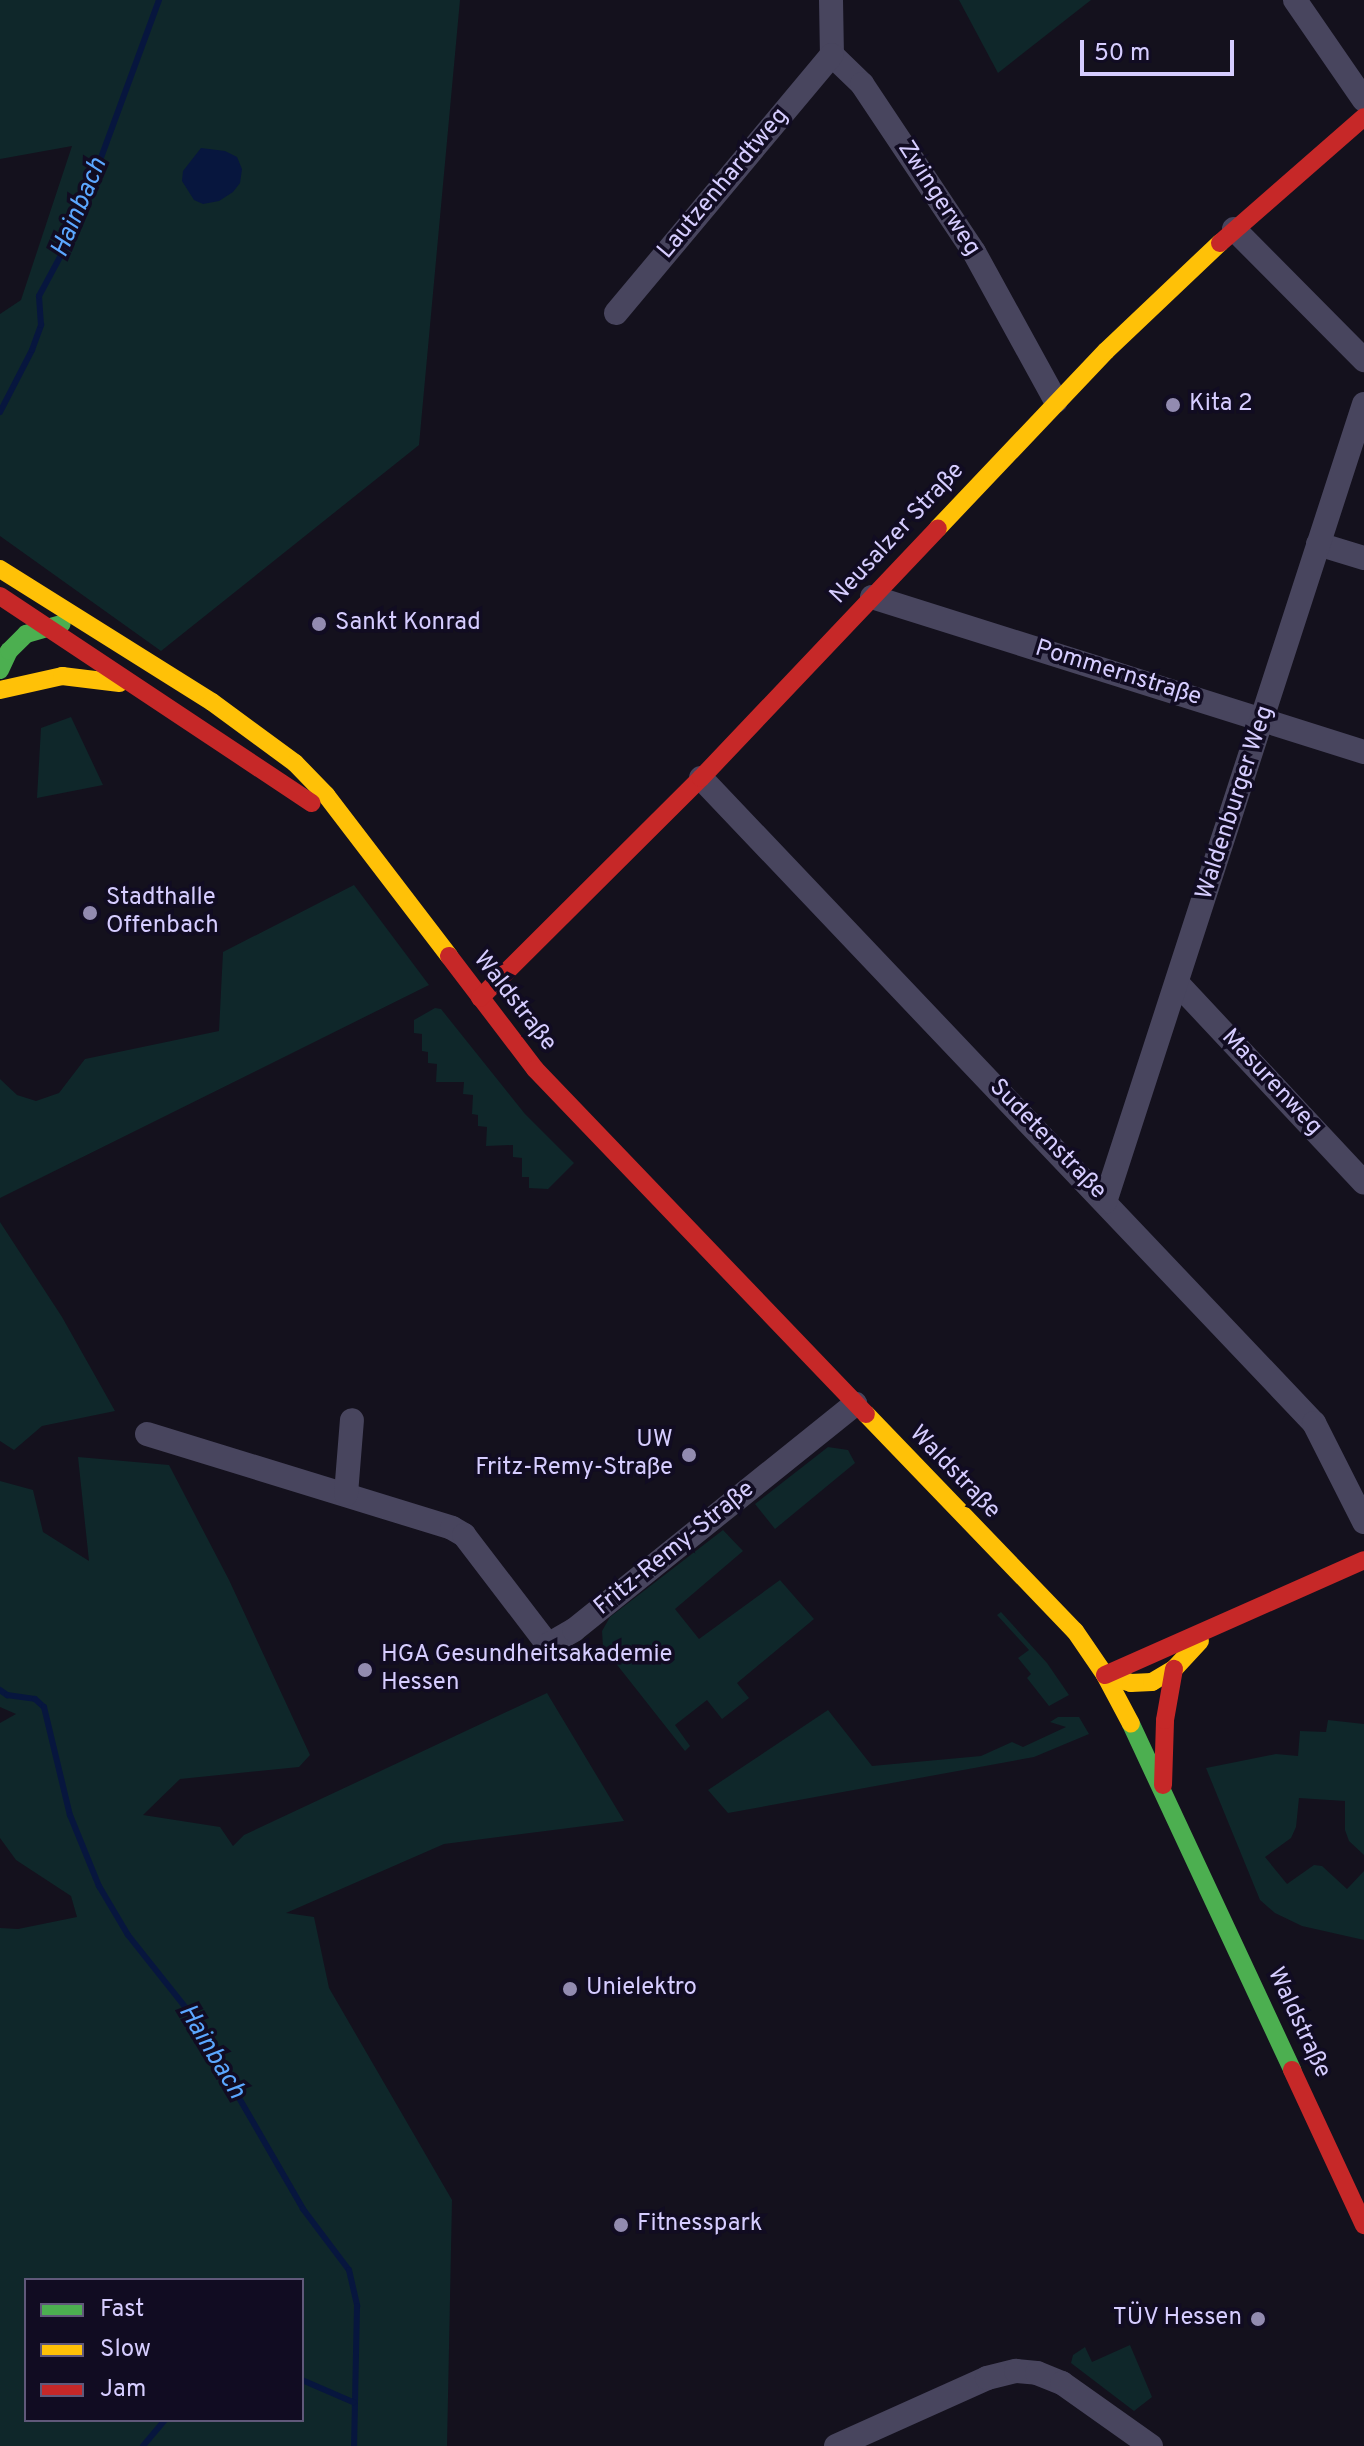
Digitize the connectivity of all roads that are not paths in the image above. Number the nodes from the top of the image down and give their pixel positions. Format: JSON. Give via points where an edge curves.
{"nodes":[{"id":1,"x":831,"y":0,"type":"edge"},
{"id":2,"x":1295,"y":0,"type":"edge"},
{"id":3,"x":832,"y":55,"type":"junction"},
{"id":4,"x":1364,"y":100,"type":"edge"},
{"id":5,"x":1364,"y":117,"type":"edge"},
{"id":6,"x":1234,"y":229,"type":"junction"},
{"id":7,"x":616,"y":313,"type":"dead end"},
{"id":8,"x":1364,"y":360,"type":"edge"},
{"id":9,"x":1056,"y":401,"type":"junction"},
{"id":10,"x":1364,"y":404,"type":"edge"},
{"id":11,"x":1318,"y":544,"type":"junction"},
{"id":12,"x":1364,"y":558,"type":"edge"},
{"id":13,"x":0,"y":569,"type":"edge"},
{"id":14,"x":0,"y":596,"type":"edge"},
{"id":15,"x":43,"y":597,"type":"junction"},
{"id":16,"x":872,"y":597,"type":"junction"},
{"id":17,"x":87,"y":626,"type":"junction"},
{"id":18,"x":44,"y":627,"type":"junction"},
{"id":19,"x":1,"y":658,"type":"edge"},
{"id":20,"x":132,"y":685,"type":"junction"},
{"id":21,"x":0,"y":688,"type":"edge"},
{"id":22,"x":1263,"y":720,"type":"junction"},
{"id":23,"x":1364,"y":752,"type":"edge"},
{"id":24,"x":701,"y":778,"type":"junction"},
{"id":25,"x":366,"y":850,"type":"junction"},
{"id":26,"x":1178,"y":984,"type":"junction"},
{"id":27,"x":480,"y":998,"type":"junction"},
{"id":28,"x":1364,"y":1183,"type":"edge"},
{"id":29,"x":1105,"y":1202,"type":"junction"},
{"id":30,"x":855,"y":1404,"type":"junction"},
{"id":31,"x":352,"y":1420,"type":"dead end"},
{"id":32,"x":147,"y":1434,"type":"dead end"},
{"id":33,"x":346,"y":1494,"type":"junction"},
{"id":34,"x":1364,"y":1522,"type":"edge"},
{"id":35,"x":1364,"y":1560,"type":"edge"},
{"id":36,"x":1214,"y":1627,"type":"junction"},
{"id":37,"x":1174,"y":1669,"type":"junction"},
{"id":38,"x":1105,"y":1675,"type":"junction"},
{"id":39,"x":1163,"y":1789,"type":"junction"},
{"id":40,"x":1364,"y":2225,"type":"edge"},
{"id":41,"x":836,"y":2446,"type":"edge"},
{"id":42,"x":1151,"y":2446,"type":"edge"}],
"edges":[{"from":1,"to":3,"type":"street"},
{"from":2,"to":4,"type":"street"},
{"from":3,"to":7,"type":"street","name":"Lautzenhardtweg"},
{"from":3,"to":9,"type":"street","name":"Zwingerweg","via":[[862,84],[974,252]]},
{"from":5,"to":6,"type":"main road","name":"Neusalzer Straße"},
{"from":6,"to":8,"type":"street"},
{"from":6,"to":9,"type":"main road","name":"Neusalzer Straße"},
{"from":9,"to":16,"type":"main road","name":"Neusalzer Straße"},
{"from":10,"to":11,"type":"street","name":"Waldenburger Weg"},
{"from":11,"to":12,"type":"street"},
{"from":11,"to":22,"type":"street","name":"Waldenburger Weg"},
{"from":13,"to":15,"type":"main road","name":"Waldstraße"},
{"from":14,"to":18,"type":"main road","name":"Waldstraße"},
{"from":15,"to":17,"type":"main road","name":"Waldstraße"},
{"from":15,"to":18,"type":"main road"},
{"from":16,"to":22,"type":"street","name":"Pommernstraße"},
{"from":16,"to":24,"type":"main road","name":"Neusalzer Straße"},
{"from":17,"to":18,"type":"main road"},
{"from":17,"to":25,"type":"main road","name":"Waldstraße","via":[[212,702],[295,763]]},
{"from":18,"to":19,"type":"main road","via":[[20,638]]},
{"from":18,"to":20,"type":"main road","name":"Waldstraße"},
{"from":18,"to":21,"type":"main road","via":[[31,658]]},
{"from":20,"to":21,"type":"main road","via":[[62,676]]},
{"from":20,"to":25,"type":"main road","name":"Waldstraße","via":[[282,782]]},
{"from":22,"to":23,"type":"street","name":"Pommernstraße"},
{"from":22,"to":26,"type":"street","name":"Waldenburger Weg"},
{"from":24,"to":27,"type":"main road","name":"Neusalzer Straße"},
{"from":24,"to":29,"type":"street","name":"Sudetenstraße"},
{"from":25,"to":27,"type":"main road","name":"Waldstraße"},
{"from":26,"to":28,"type":"street","name":"Masurenweg"},
{"from":26,"to":29,"type":"street","name":"Waldenburger Weg"},
{"from":27,"to":30,"type":"main road","name":"Waldstraße","via":[[546,1081]]},
{"from":29,"to":34,"type":"street","name":"Sudetenstraße","via":[[1314,1423]]},
{"from":30,"to":33,"type":"street","name":"Fritz-Remy-Straße","via":[[574,1630],[548,1645],[464,1535]]},
{"from":30,"to":38,"type":"main road","name":"Waldstraße","via":[[1075,1631]]},
{"from":31,"to":33,"type":"street"},
{"from":32,"to":33,"type":"street","name":"Fritz-Remy-Straße"},
{"from":35,"to":36,"type":"main road"},
{"from":36,"to":37,"type":"main road"},
{"from":36,"to":38,"type":"main road"},
{"from":37,"to":38,"type":"main road","via":[[1139,1684]]},
{"from":37,"to":39,"type":"main road","via":[[1165,1720]]},
{"from":38,"to":39,"type":"main road","name":"Waldstraße"},
{"from":39,"to":40,"type":"main road","name":"Waldstraße"},
{"from":41,"to":42,"type":"street","via":[[987,2378],[1016,2371],[1062,2383]]}]}
